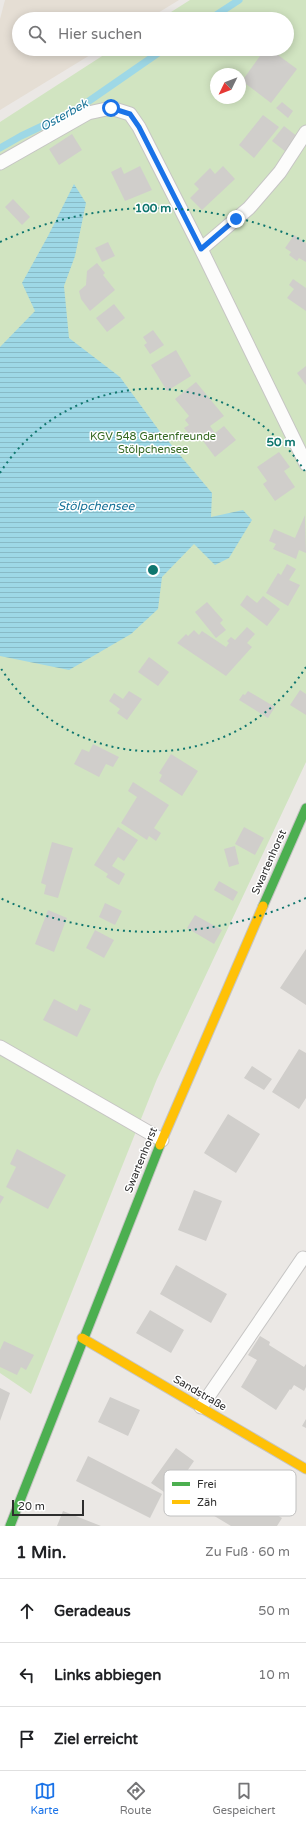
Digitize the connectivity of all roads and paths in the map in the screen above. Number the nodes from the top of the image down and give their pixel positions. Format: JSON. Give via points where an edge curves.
{"nodes":[{"id":1,"x":306,"y":132,"type":"edge"},
{"id":2,"x":0,"y":163,"type":"edge"},
{"id":3,"x":201,"y":249,"type":"junction"},
{"id":4,"x":306,"y":464,"type":"edge"},
{"id":5,"x":306,"y":808,"type":"edge"},
{"id":6,"x":0,"y":1047,"type":"edge"},
{"id":7,"x":162,"y":1140,"type":"junction"},
{"id":8,"x":303,"y":1258,"type":"dead end"},
{"id":9,"x":82,"y":1338,"type":"junction"},
{"id":10,"x":201,"y":1407,"type":"junction"},
{"id":11,"x":306,"y":1469,"type":"edge"},
{"id":12,"x":10,"y":1526,"type":"edge"}],
"edges":[{"from":1,"to":3,"type":"lane","via":[[280,172],[254,202]]},
{"from":2,"to":3,"type":"lane","via":[[88,112],[111,108],[130,114]]},
{"from":3,"to":4,"type":"lane"},
{"from":5,"to":7,"type":"street","name":"Swartenhorst"},
{"from":6,"to":7,"type":"lane"},
{"from":7,"to":9,"type":"street","name":"Swartenhorst"},
{"from":8,"to":10,"type":"lane"},
{"from":9,"to":10,"type":"street","name":"Sandstraße"},
{"from":9,"to":12,"type":"street","name":"Swartenhorst"},
{"from":10,"to":11,"type":"street","name":"Sandstraße"}]}
